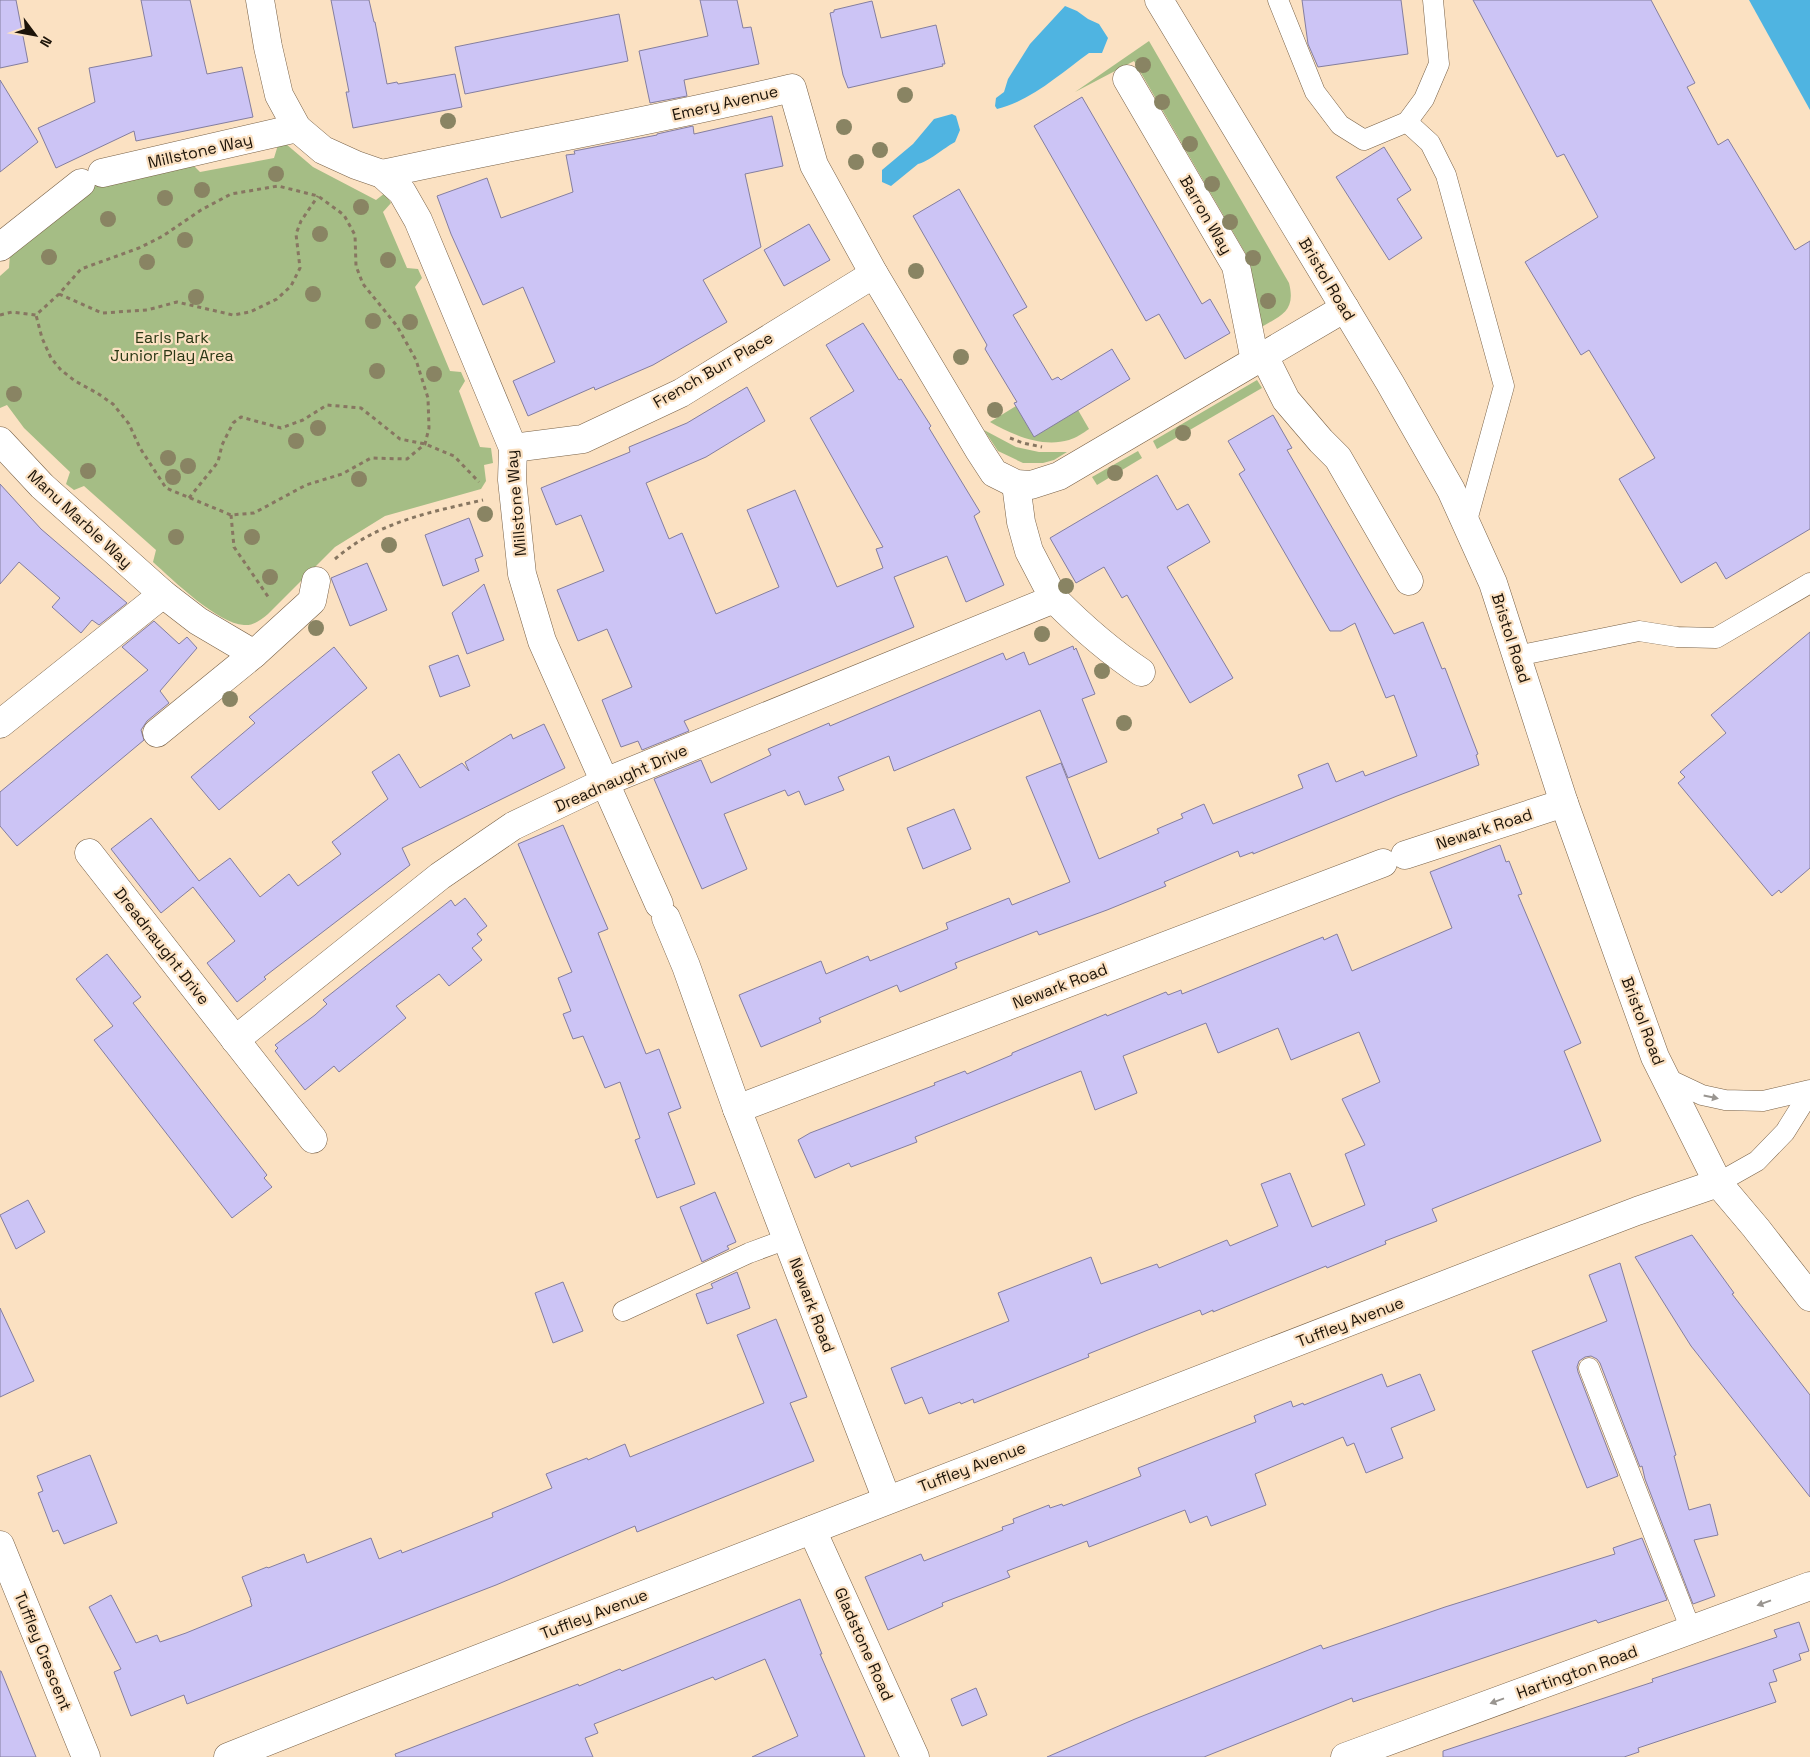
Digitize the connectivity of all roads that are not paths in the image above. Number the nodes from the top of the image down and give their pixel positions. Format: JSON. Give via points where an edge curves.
{"nodes":[{"id":1,"x":260,"y":0,"type":"edge"},
{"id":2,"x":1159,"y":0,"type":"edge"},
{"id":3,"x":1278,"y":0,"type":"edge"},
{"id":4,"x":1433,"y":0,"type":"edge"},
{"id":5,"x":1127,"y":79,"type":"dead end"},
{"id":6,"x":1407,"y":122,"type":"junction"},
{"id":7,"x":297,"y":128,"type":"junction"},
{"id":8,"x":382,"y":174,"type":"junction"},
{"id":9,"x":0,"y":247,"type":"edge"},
{"id":10,"x":874,"y":274,"type":"junction"},
{"id":11,"x":1345,"y":308,"type":"junction"},
{"id":12,"x":1259,"y":359,"type":"junction"},
{"id":13,"x":0,"y":441,"type":"edge"},
{"id":14,"x":514,"y":448,"type":"junction"},
{"id":15,"x":1016,"y":484,"type":"junction"},
{"id":16,"x":1466,"y":524,"type":"junction"},
{"id":17,"x":316,"y":581,"type":"dead end"},
{"id":18,"x":1409,"y":581,"type":"dead end"},
{"id":19,"x":1810,"y":583,"type":"edge"},
{"id":20,"x":163,"y":594,"type":"junction"},
{"id":21,"x":1054,"y":599,"type":"junction"},
{"id":22,"x":254,"y":654,"type":"junction"},
{"id":23,"x":1517,"y":656,"type":"junction"},
{"id":24,"x":1141,"y":672,"type":"dead end"},
{"id":25,"x":0,"y":724,"type":"edge"},
{"id":26,"x":157,"y":733,"type":"dead end"},
{"id":27,"x":605,"y":782,"type":"junction"},
{"id":28,"x":1564,"y":803,"type":"junction"},
{"id":29,"x":89,"y":853,"type":"dead end"},
{"id":30,"x":662,"y":911,"type":"joint"},
{"id":31,"x":236,"y":1040,"type":"junction"},
{"id":32,"x":1666,"y":1078,"type":"junction"},
{"id":33,"x":1810,"y":1091,"type":"edge"},
{"id":34,"x":737,"y":1109,"type":"junction"},
{"id":35,"x":313,"y":1139,"type":"dead end"},
{"id":36,"x":1718,"y":1183,"type":"junction"},
{"id":37,"x":787,"y":1239,"type":"junction"},
{"id":38,"x":1810,"y":1297,"type":"edge"},
{"id":39,"x":623,"y":1311,"type":"dead end"},
{"id":40,"x":1589,"y":1368,"type":"dead end"},
{"id":41,"x":887,"y":1500,"type":"junction"},
{"id":42,"x":812,"y":1530,"type":"junction"},
{"id":43,"x":0,"y":1545,"type":"edge"},
{"id":44,"x":1810,"y":1586,"type":"edge"},
{"id":45,"x":1691,"y":1630,"type":"junction"},
{"id":46,"x":86,"y":1757,"type":"edge"},
{"id":47,"x":228,"y":1757,"type":"edge"},
{"id":48,"x":915,"y":1757,"type":"edge"},
{"id":49,"x":1345,"y":1757,"type":"edge"}],
"edges":[{"from":1,"to":7,"type":"street","name":"Millstone Way","via":[[279,95]]},
{"from":2,"to":11,"type":"street","name":"Bristol Road"},
{"from":3,"to":6,"type":"lane","via":[[1314,92],[1340,125],[1364,140]]},
{"from":4,"to":6,"type":"lane","via":[[1439,64],[1424,99]]},
{"from":5,"to":12,"type":"street","name":"Barron Way","via":[[1236,266]]},
{"from":6,"to":16,"type":"lane","via":[[1430,144],[1446,175],[1504,386]]},
{"from":7,"to":8,"type":"street","name":"Millstone Way","via":[[323,150]]},
{"from":7,"to":9,"type":"street","name":"Millstone Way","via":[[92,178]]},
{"from":8,"to":10,"type":"street","name":"Emery Avenue","via":[[705,109],[792,88],[814,165]]},
{"from":8,"to":14,"type":"street","name":"Millstone Way","via":[[402,192],[418,220]]},
{"from":10,"to":14,"type":"street","name":"French Burr Place","via":[[681,393],[583,439]]},
{"from":10,"to":15,"type":"street","name":"Emery Avenue","via":[[994,474]]},
{"from":11,"to":12,"type":"street"},
{"from":11,"to":16,"type":"street","name":"Bristol Road","via":[[1446,482]]},
{"from":12,"to":15,"type":"street","via":[[1060,476],[1031,485]]},
{"from":12,"to":18,"type":"street","name":"Barron Way","via":[[1286,400],[1338,458]]},
{"from":13,"to":20,"type":"street","name":"Manu Marble Way","via":[[42,486]]},
{"from":14,"to":27,"type":"street","name":"Millstone Way","via":[[512,480],[502,496],[522,574],[542,641]]},
{"from":15,"to":21,"type":"street","via":[[1029,551]]},
{"from":16,"to":23,"type":"street","name":"Bristol Road","via":[[1493,582]]},
{"from":17,"to":22,"type":"street","via":[[312,601]]},
{"from":19,"to":23,"type":"lane","via":[[1716,638],[1677,637],[1640,631]]},
{"from":20,"to":22,"type":"street","name":"Manu Marble Way","via":[[198,621]]},
{"from":20,"to":25,"type":"street"},
{"from":21,"to":24,"type":"street","via":[[1117,656]]},
{"from":21,"to":27,"type":"street","name":"Dreadnaught Drive"},
{"from":22,"to":26,"type":"street"},
{"from":23,"to":28,"type":"street","name":"Bristol Road"},
{"from":27,"to":30,"type":"street","name":"Millstone Way"},
{"from":27,"to":31,"type":"street","name":"Dreadnaught Drive","via":[[513,826],[455,865]]},
{"from":28,"to":32,"type":"street","name":"Bristol Road","via":[[1655,1057]]},
{"from":28,"to":34,"type":"street","name":"Newark Road","via":[[1394,859]]},
{"from":29,"to":31,"type":"street","name":"Dreadnaught Drive"},
{"from":30,"to":34,"type":"street","name":"Newark Road","via":[[686,966]]},
{"from":31,"to":35,"type":"street","name":"Dreadnaught Drive"},
{"from":32,"to":33,"type":"lane","one_way":true,"via":[[1702,1095],[1726,1100],[1764,1101]]},
{"from":32,"to":36,"type":"street","name":"Bristol Road"},
{"from":33,"to":36,"type":"lane","via":[[1784,1132],[1757,1162]]},
{"from":34,"to":37,"type":"street","name":"Newark Road"},
{"from":36,"to":38,"type":"street","name":"Bristol Road"},
{"from":36,"to":41,"type":"street","name":"Tuffley Avenue","via":[[1637,1211]]},
{"from":37,"to":39,"type":"lane"},
{"from":37,"to":41,"type":"street","name":"Newark Road"},
{"from":40,"to":45,"type":"lane"},
{"from":41,"to":42,"type":"street","name":"Tuffley Avenue"},
{"from":42,"to":47,"type":"street","name":"Tuffley Avenue"},
{"from":42,"to":48,"type":"street","name":"Gladstone Road"},
{"from":43,"to":46,"type":"street","name":"Tuffley Crescent"},
{"from":44,"to":45,"type":"street","name":"Hartington Road","one_way":true},
{"from":45,"to":49,"type":"street","name":"Hartington Road","one_way":true}]}
